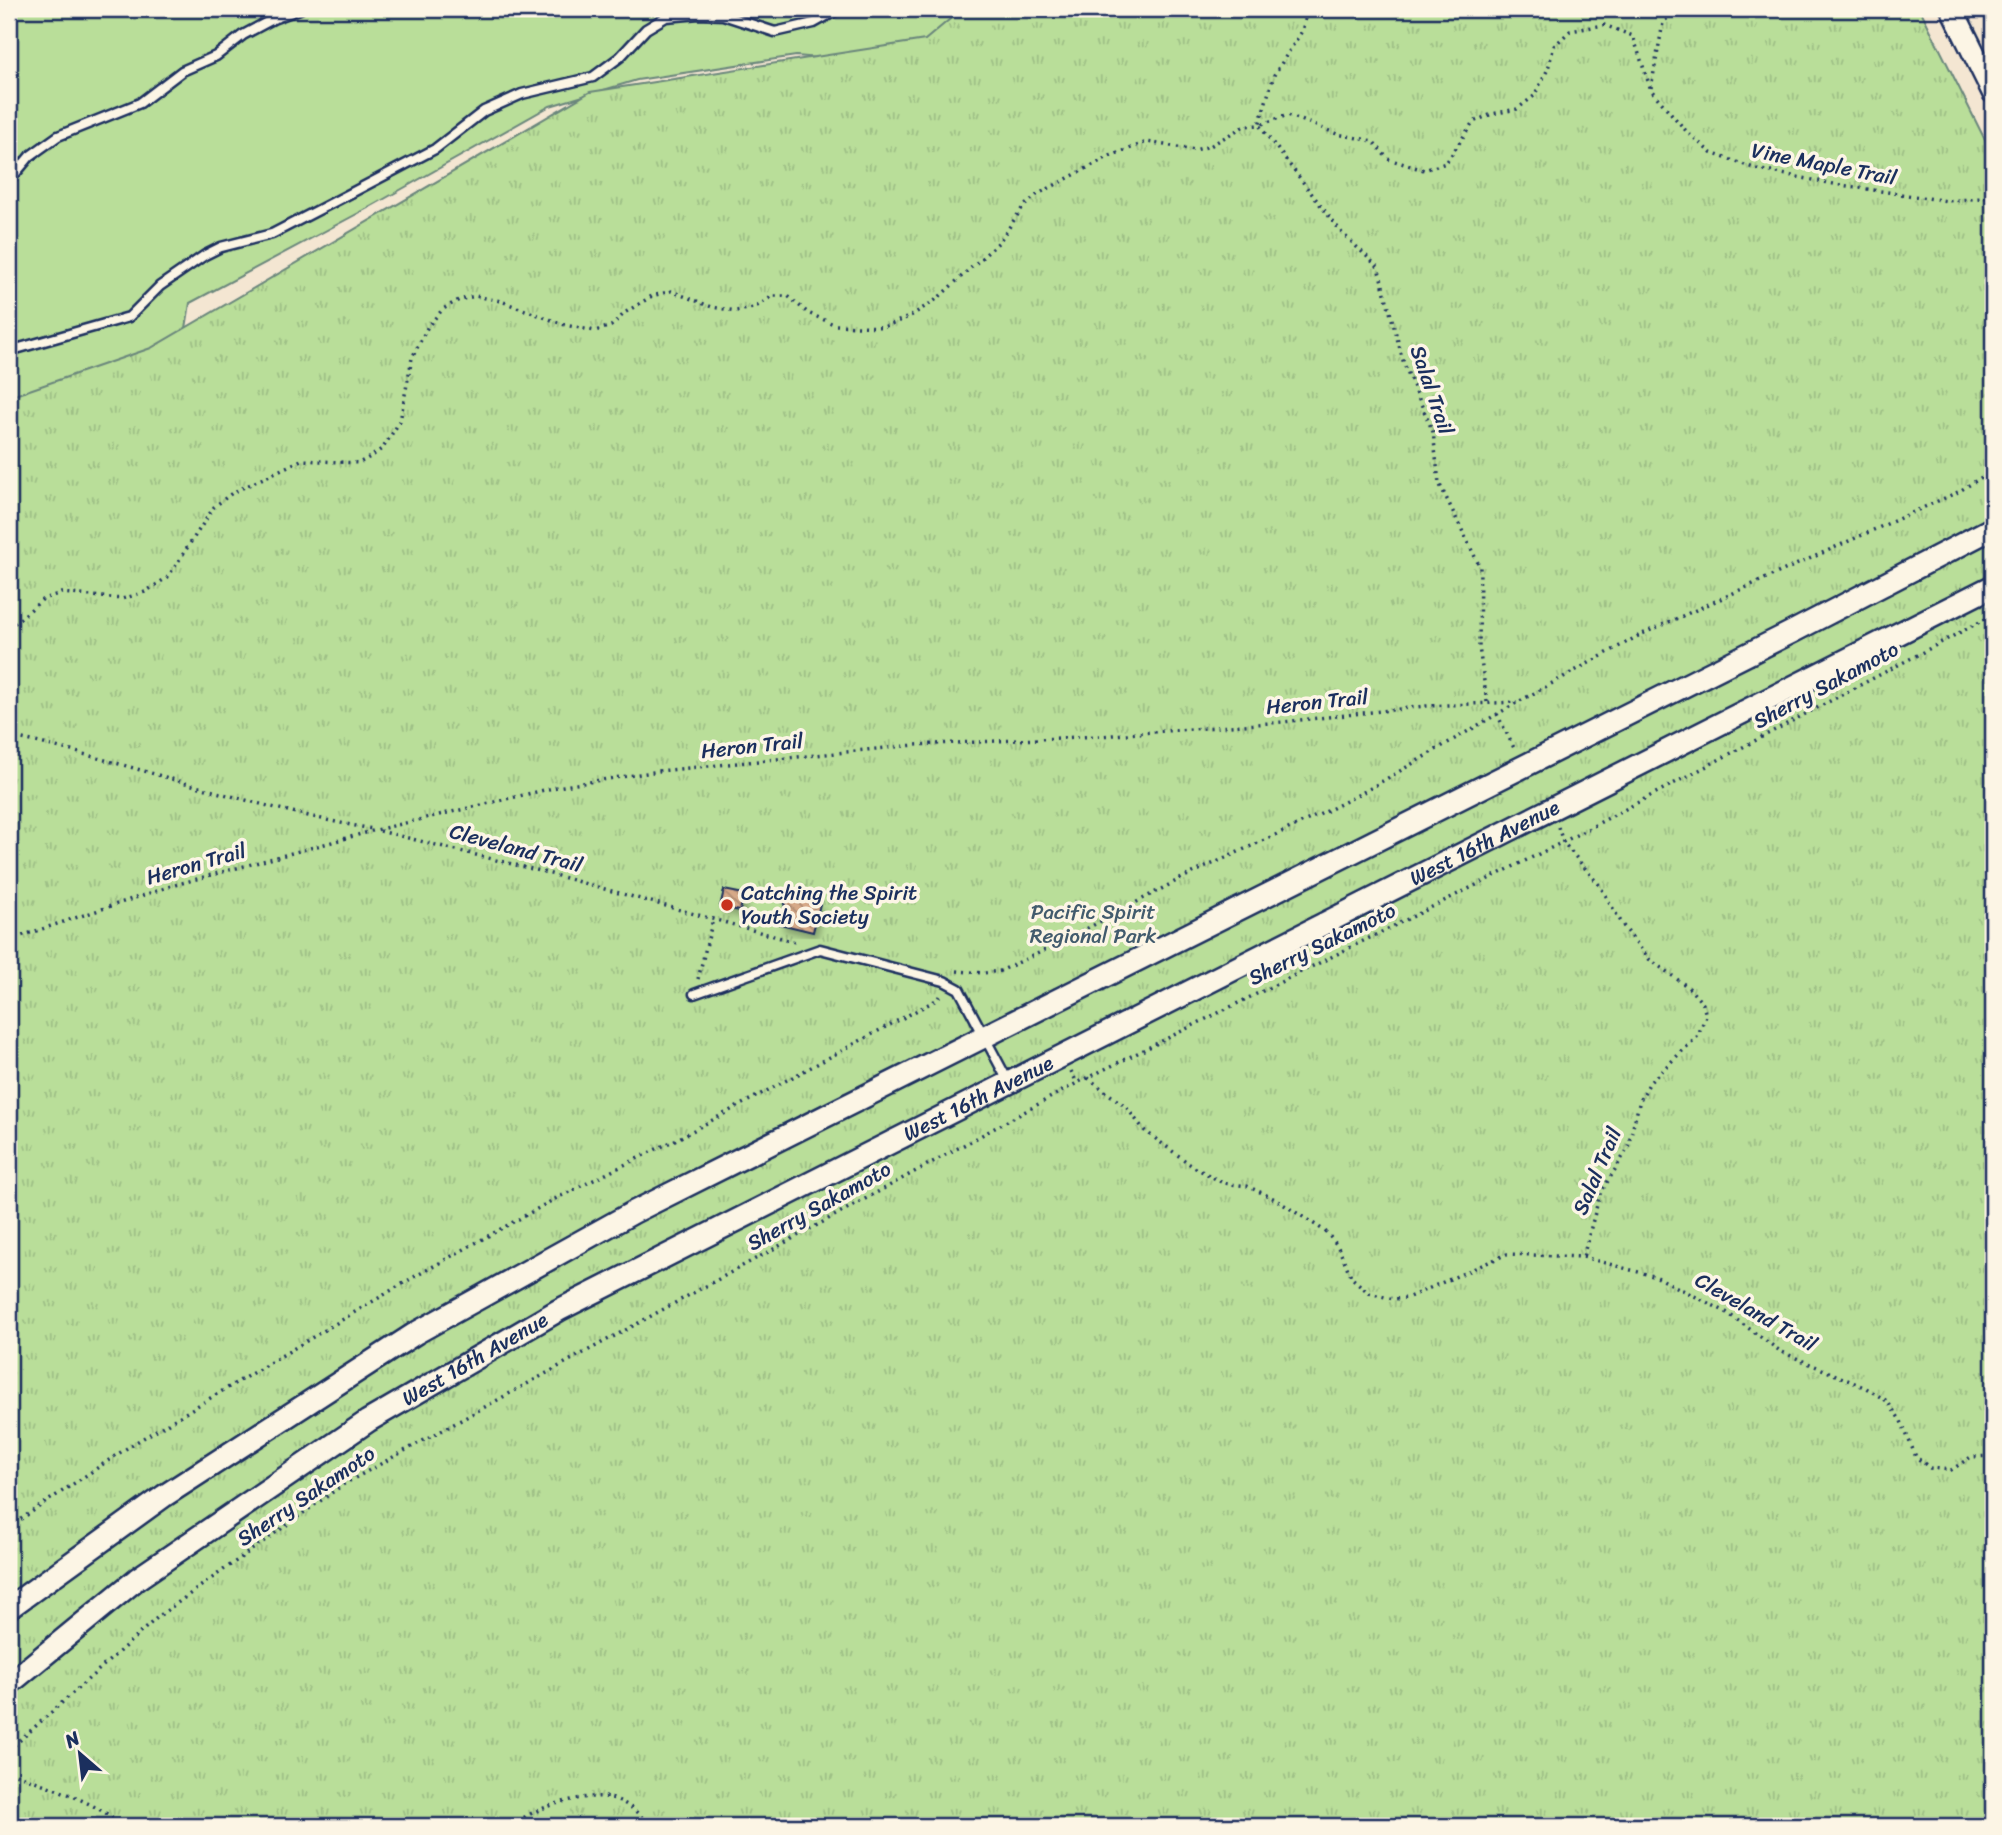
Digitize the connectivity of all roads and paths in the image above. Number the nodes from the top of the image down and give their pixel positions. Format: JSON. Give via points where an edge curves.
{"nodes":[{"id":1,"x":300,"y":9,"type":"edge"},
{"id":2,"x":839,"y":9,"type":"edge"},
{"id":3,"x":1308,"y":9,"type":"edge"},
{"id":4,"x":1676,"y":9,"type":"edge"},
{"id":5,"x":1952,"y":9,"type":"edge"},
{"id":6,"x":1651,"y":90,"type":"junction"},
{"id":7,"x":1993,"y":92,"type":"edge"},
{"id":8,"x":1259,"y":125,"type":"junction"},
{"id":9,"x":9,"y":181,"type":"edge"},
{"id":10,"x":1993,"y":197,"type":"edge"},
{"id":11,"x":9,"y":351,"type":"edge"},
{"id":12,"x":1993,"y":470,"type":"edge"},
{"id":13,"x":1993,"y":528,"type":"edge"},
{"id":14,"x":1993,"y":586,"type":"edge"},
{"id":15,"x":1993,"y":615,"type":"edge"},
{"id":16,"x":9,"y":628,"type":"edge"},
{"id":17,"x":1487,"y":702,"type":"junction"},
{"id":18,"x":1518,"y":702,"type":"junction"},
{"id":19,"x":1497,"y":714,"type":"junction"},
{"id":20,"x":9,"y":736,"type":"edge"},
{"id":21,"x":1514,"y":748,"type":"dead end"},
{"id":22,"x":376,"y":830,"type":"junction"},
{"id":23,"x":1563,"y":842,"type":"junction"},
{"id":24,"x":713,"y":919,"type":"junction"},
{"id":25,"x":9,"y":940,"type":"edge"},
{"id":26,"x":820,"y":949,"type":"junction"},
{"id":27,"x":952,"y":971,"type":"dead end"},
{"id":28,"x":941,"y":990,"type":"dead end"},
{"id":29,"x":694,"y":994,"type":"joint"},
{"id":30,"x":984,"y":1037,"type":"junction"},
{"id":31,"x":1087,"y":1078,"type":"junction"},
{"id":32,"x":1009,"y":1084,"type":"junction"},
{"id":33,"x":1583,"y":1256,"type":"junction"},
{"id":34,"x":1993,"y":1456,"type":"edge"},
{"id":35,"x":9,"y":1527,"type":"edge"},
{"id":36,"x":9,"y":1608,"type":"edge"},
{"id":37,"x":9,"y":1684,"type":"edge"},
{"id":38,"x":9,"y":1750,"type":"edge"},
{"id":39,"x":9,"y":1772,"type":"edge"},
{"id":40,"x":125,"y":1826,"type":"edge"},
{"id":41,"x":513,"y":1826,"type":"edge"},
{"id":42,"x":650,"y":1826,"type":"edge"}],
"edges":[{"from":1,"to":9,"type":"lane","via":[[243,35],[216,56],[182,71],[140,103],[58,135],[30,156]]},
{"from":2,"to":11,"type":"lane","via":[[814,23],[775,32],[723,15],[666,17],[593,77],[523,94],[485,111],[435,149],[272,234],[205,255],[160,286],[130,317]]},
{"from":3,"to":8,"type":"path","via":[[1301,31],[1274,75]]},
{"from":4,"to":6,"type":"path","via":[[1663,23]]},
{"from":5,"to":7,"type":"main road","via":[[1982,60]]},
{"from":6,"to":8,"type":"path","name":"Vine Maple Trail","via":[[1633,36],[1604,25],[1570,31],[1554,46],[1534,96],[1517,109],[1473,122],[1446,163],[1424,170],[1388,159],[1373,141],[1337,134],[1288,115]]},
{"from":6,"to":10,"type":"path","name":"Vine Maple Trail","via":[[1711,153],[1755,169],[1948,201]]},
{"from":8,"to":16,"type":"path","via":[[1244,126],[1195,150],[1147,142],[1038,194],[999,242],[937,299],[883,327],[836,325],[808,313],[788,296],[773,296],[754,308],[736,310],[712,307],[671,291],[652,296],[611,326],[595,331],[501,301],[475,296],[459,300],[428,326],[412,358],[400,421],[383,448],[359,463],[301,460],[232,493],[214,507],[168,577],[145,592],[122,599],[61,593],[43,599]]},
{"from":8,"to":17,"type":"path","name":"Salal Trail","via":[[1342,233],[1378,267],[1404,364],[1433,432],[1439,483],[1480,567],[1479,646]]},
{"from":12,"to":18,"type":"path","via":[[1958,492],[1640,635]]},
{"from":13,"to":30,"type":"main road"},
{"from":14,"to":32,"type":"main road","name":"West 16th Avenue"},
{"from":15,"to":23,"type":"path","name":"Sherry Sakamoto"},
{"from":17,"to":18,"type":"path","name":"Heron Trail"},
{"from":17,"to":22,"type":"path","name":"Heron Trail","via":[[1100,736],[915,745],[659,771],[557,787]]},
{"from":18,"to":19,"type":"path"},
{"from":19,"to":21,"type":"path"},
{"from":19,"to":27,"type":"path","via":[[1347,801],[1182,878],[1054,946],[1000,971]]},
{"from":20,"to":22,"type":"path","name":"Cleveland Trail","via":[[325,821]]},
{"from":22,"to":24,"type":"path","name":"Cleveland Trail"},
{"from":22,"to":25,"type":"path","name":"Heron Trail","via":[[171,886]]},
{"from":23,"to":31,"type":"path","name":"Sherry Sakamoto"},
{"from":23,"to":33,"type":"path","name":"Salal Trail","via":[[1600,886],[1649,959],[1688,987],[1703,1004],[1706,1016],[1698,1037],[1650,1082],[1640,1100],[1627,1150],[1600,1194]]},
{"from":24,"to":26,"type":"path","name":"Cleveland Trail"},
{"from":24,"to":29,"type":"path"},
{"from":26,"to":29,"type":"lane"},
{"from":26,"to":30,"type":"lane","via":[[944,981],[959,989]]},
{"from":28,"to":35,"type":"path","via":[[938,999],[414,1277],[133,1444]]},
{"from":30,"to":32,"type":"lane"},
{"from":30,"to":36,"type":"main road","via":[[634,1212],[415,1333],[164,1496]]},
{"from":31,"to":33,"type":"path","name":"Cleveland Trail","via":[[1194,1167],[1223,1183],[1247,1186],[1275,1199],[1325,1231],[1337,1245],[1352,1279],[1369,1293],[1407,1298],[1507,1254]]},
{"from":31,"to":38,"type":"path","name":"Sherry Sakamoto","via":[[344,1484],[159,1616]]},
{"from":32,"to":37,"type":"main road","name":"West 16th Avenue","via":[[559,1310],[368,1421],[136,1579]]},
{"from":33,"to":34,"type":"path","name":"Cleveland Trail","via":[[1657,1277],[1726,1312],[1780,1351],[1866,1388],[1887,1401],[1916,1457],[1930,1468],[1951,1469],[1971,1457]]},
{"from":39,"to":40,"type":"path","via":[[61,1789]]},
{"from":41,"to":42,"type":"path","via":[[520,1818],[562,1800],[609,1797],[629,1805]]}]}
